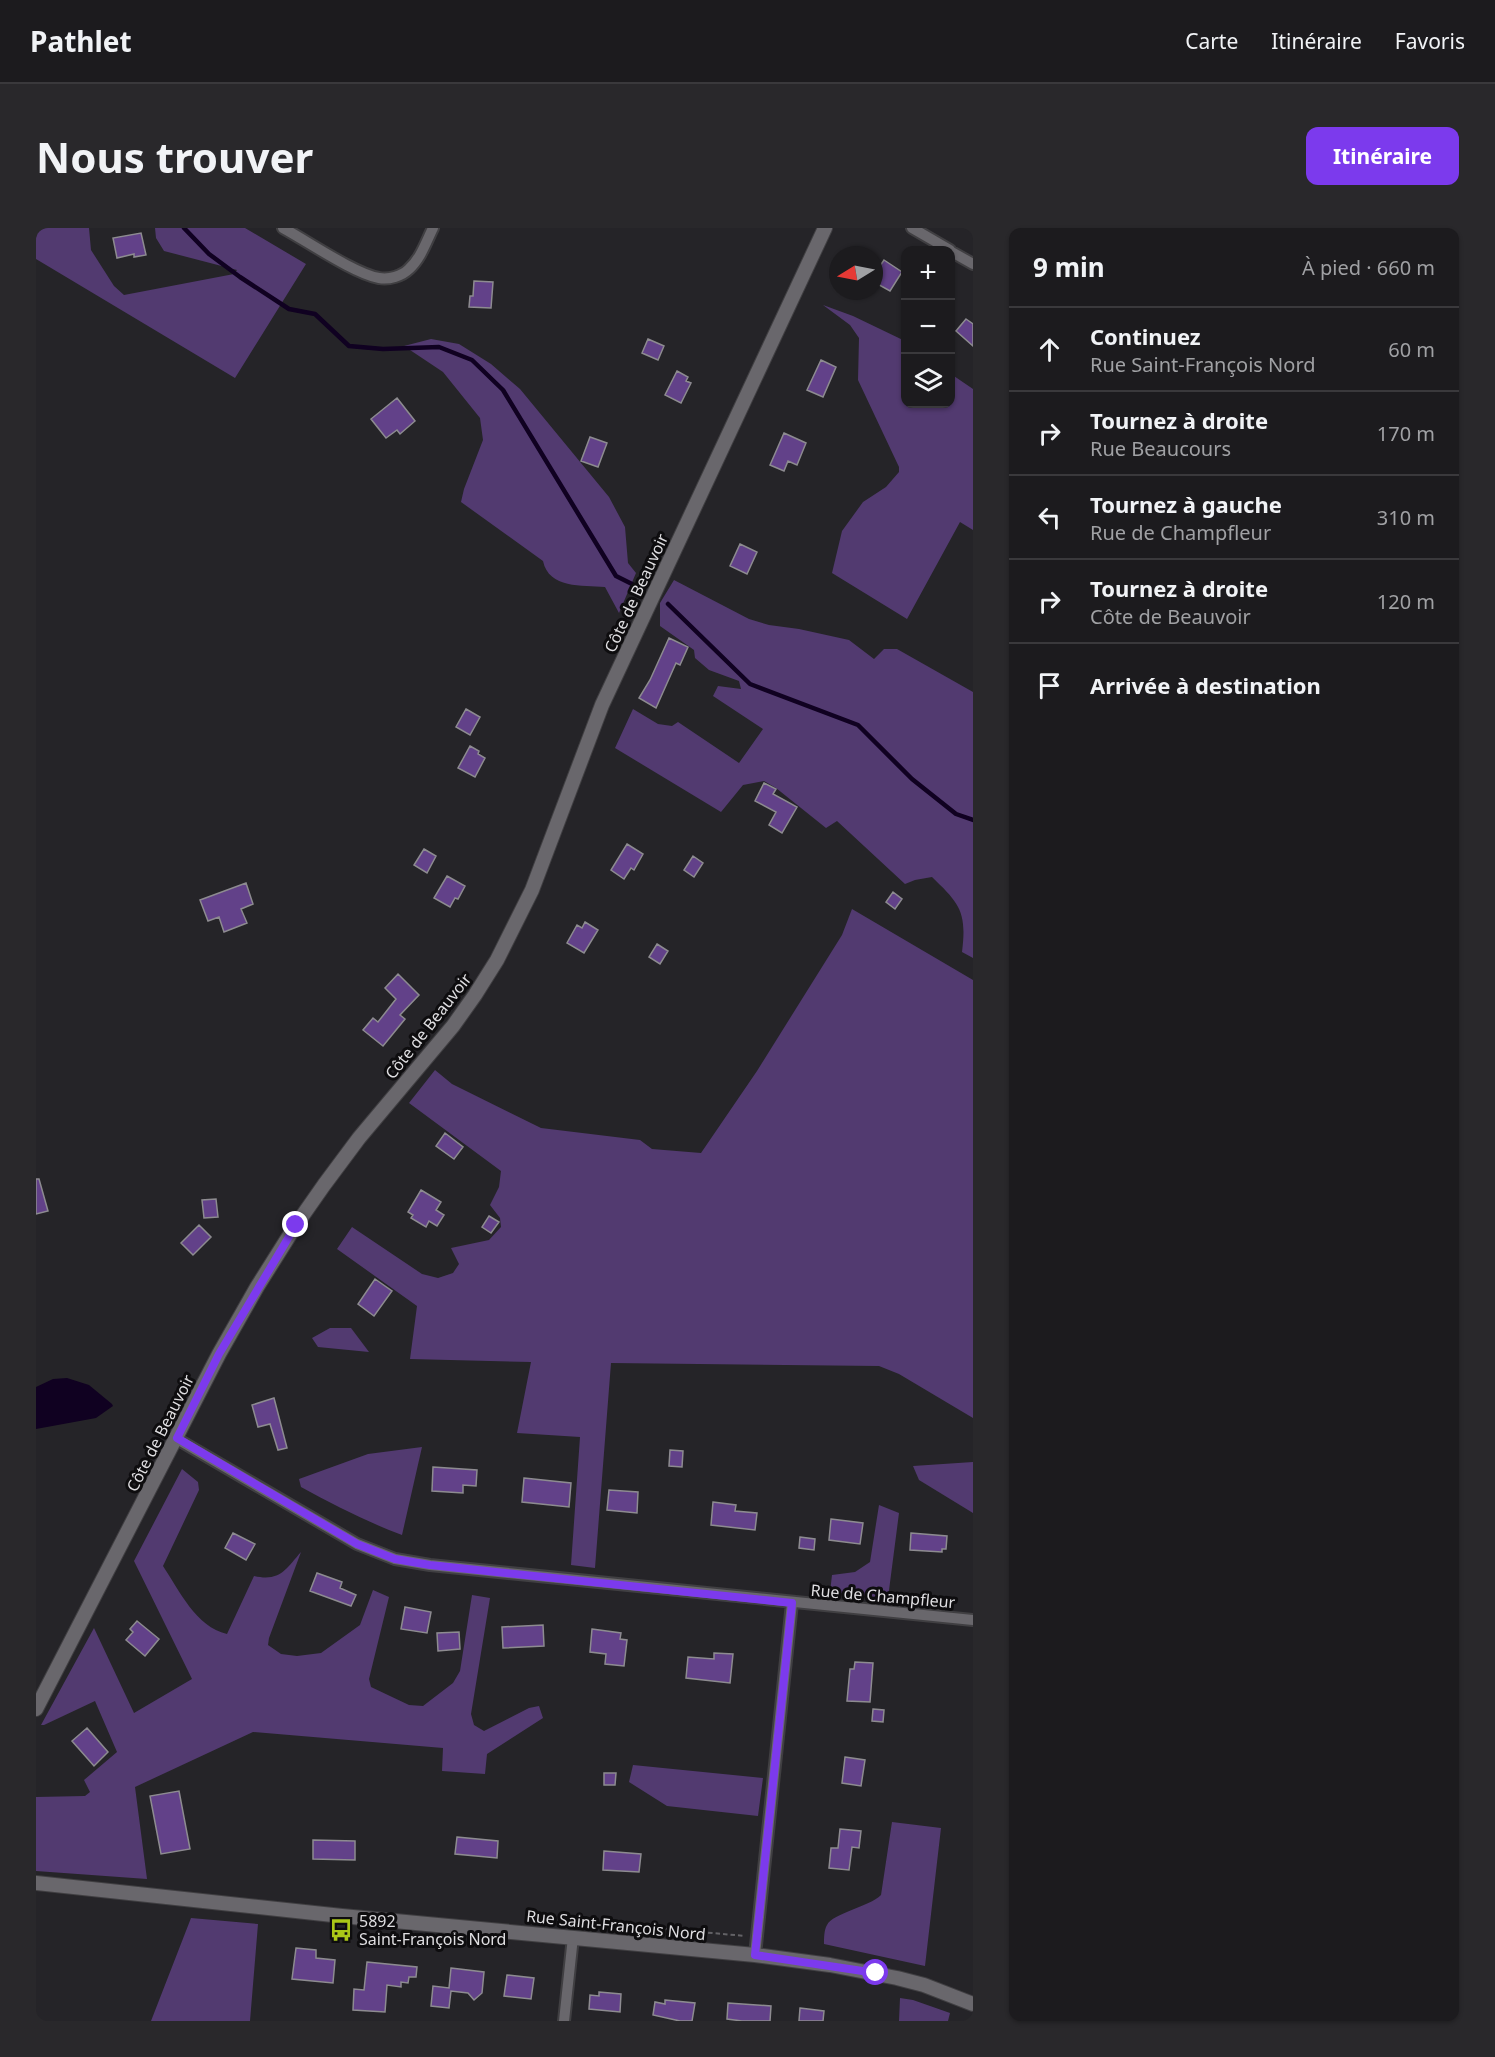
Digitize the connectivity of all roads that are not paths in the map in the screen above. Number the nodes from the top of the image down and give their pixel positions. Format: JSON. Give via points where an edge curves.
{"nodes":[{"id":1,"x":283,"y":228,"type":"edge"},
{"id":2,"x":433,"y":228,"type":"edge"},
{"id":3,"x":825,"y":228,"type":"edge"},
{"id":4,"x":912,"y":228,"type":"edge"},
{"id":5,"x":942,"y":246,"type":"edge"},
{"id":6,"x":955,"y":254,"type":"edge"},
{"id":7,"x":973,"y":264,"type":"edge"},
{"id":8,"x":177,"y":1438,"type":"junction"},
{"id":9,"x":792,"y":1603,"type":"junction"},
{"id":10,"x":973,"y":1620,"type":"edge"},
{"id":11,"x":36,"y":1709,"type":"edge"},
{"id":12,"x":36,"y":1883,"type":"edge"},
{"id":13,"x":573,"y":1937,"type":"junction"},
{"id":14,"x":755,"y":1955,"type":"junction"},
{"id":15,"x":973,"y":2004,"type":"edge"},
{"id":16,"x":564,"y":2021,"type":"edge"}],
"edges":[{"from":1,"to":2,"type":"street","via":[[364,274],[381,279],[396,277],[409,269]]},
{"from":3,"to":8,"type":"street","name":"Côte de Beauvoir","via":[[602,705],[532,890],[497,960],[453,1026],[359,1138],[296,1225],[219,1354]]},
{"from":4,"to":5,"type":"street"},
{"from":6,"to":7,"type":"street"},
{"from":8,"to":9,"type":"street","name":"Rue de Champfleur","via":[[357,1544],[395,1559]]},
{"from":8,"to":11,"type":"street","name":"Côte de Beauvoir"},
{"from":9,"to":10,"type":"street","name":"Rue de Champfleur"},
{"from":9,"to":14,"type":"street"},
{"from":12,"to":13,"type":"street","name":"Rue Saint-François Nord"},
{"from":13,"to":14,"type":"street","name":"Rue Saint-François Nord"},
{"from":13,"to":16,"type":"street"},
{"from":14,"to":15,"type":"street","name":"Rue Saint-François Nord","via":[[897,1978]]}]}
